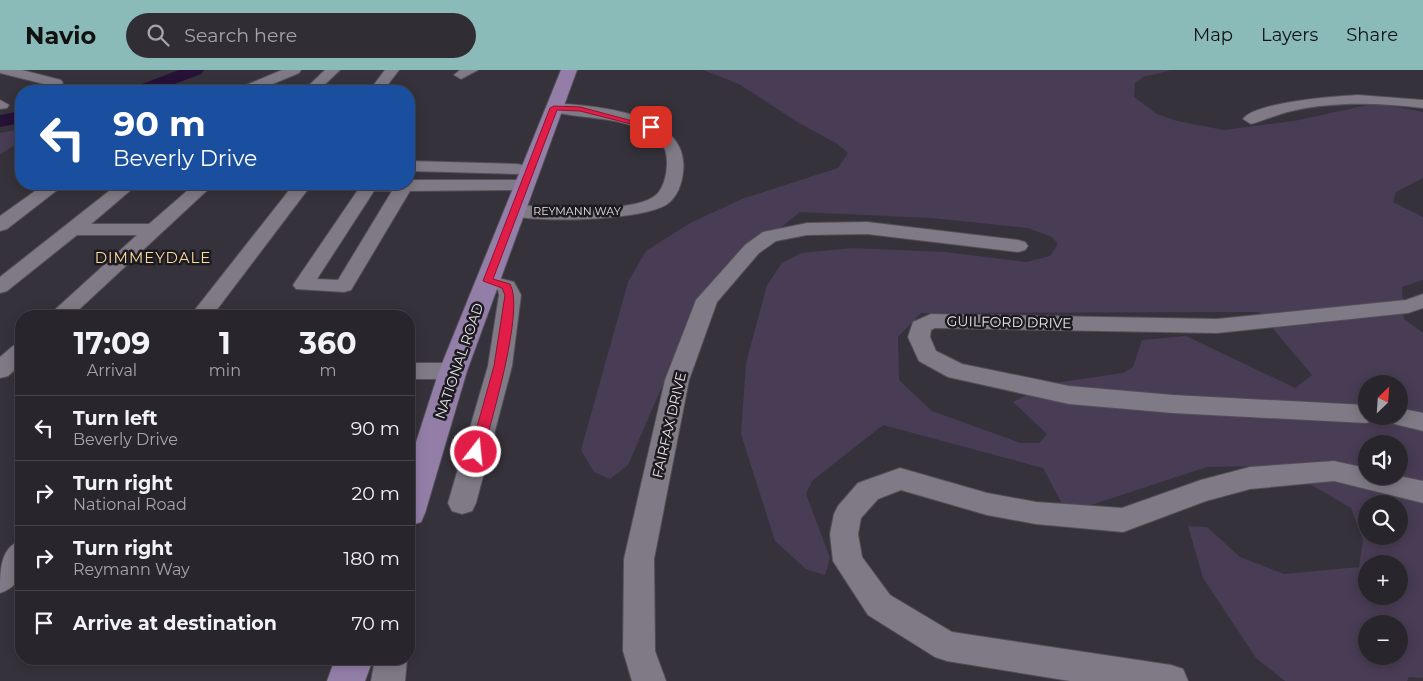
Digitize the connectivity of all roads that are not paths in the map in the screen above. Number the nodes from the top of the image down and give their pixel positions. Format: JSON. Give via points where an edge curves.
{"nodes":[{"id":1,"x":5,"y":70,"type":"edge"},
{"id":2,"x":294,"y":70,"type":"edge"},
{"id":3,"x":334,"y":70,"type":"edge"},
{"id":4,"x":392,"y":70,"type":"edge"},
{"id":5,"x":569,"y":70,"type":"edge"},
{"id":6,"x":56,"y":83,"type":"dead end"},
{"id":7,"x":258,"y":85,"type":"edge"},
{"id":8,"x":317,"y":85,"type":"edge"},
{"id":9,"x":381,"y":85,"type":"edge"},
{"id":10,"x":1423,"y":104,"type":"edge"},
{"id":11,"x":554,"y":108,"type":"junction"},
{"id":12,"x":1250,"y":119,"type":"dead end"},
{"id":13,"x":415,"y":166,"type":"edge"},
{"id":14,"x":527,"y":177,"type":"junction"},
{"id":15,"x":415,"y":185,"type":"edge"},
{"id":16,"x":48,"y":190,"type":"edge"},
{"id":17,"x":122,"y":190,"type":"edge"},
{"id":18,"x":199,"y":190,"type":"edge"},
{"id":19,"x":298,"y":190,"type":"edge"},
{"id":20,"x":366,"y":190,"type":"edge"},
{"id":21,"x":402,"y":190,"type":"edge"},
{"id":22,"x":512,"y":216,"type":"junction"},
{"id":23,"x":637,"y":221,"type":"dead end"},
{"id":24,"x":0,"y":225,"type":"edge"},
{"id":25,"x":72,"y":230,"type":"junction"},
{"id":26,"x":154,"y":230,"type":"junction"},
{"id":27,"x":1018,"y":246,"type":"dead end"},
{"id":28,"x":488,"y":281,"type":"junction"},
{"id":29,"x":0,"y":287,"type":"edge"},
{"id":30,"x":1423,"y":302,"type":"edge"},
{"id":31,"x":66,"y":310,"type":"edge"},
{"id":32,"x":206,"y":310,"type":"edge"},
{"id":33,"x":15,"y":358,"type":"edge"},
{"id":34,"x":6,"y":369,"type":"edge"},
{"id":35,"x":415,"y":371,"type":"edge"},
{"id":36,"x":453,"y":371,"type":"junction"},
{"id":37,"x":1358,"y":414,"type":"edge"},
{"id":38,"x":1408,"y":419,"type":"edge"},
{"id":39,"x":1423,"y":422,"type":"edge"},
{"id":40,"x":1423,"y":492,"type":"edge"},
{"id":41,"x":415,"y":494,"type":"edge"},
{"id":42,"x":462,"y":503,"type":"dead end"},
{"id":43,"x":15,"y":560,"type":"edge"},
{"id":44,"x":0,"y":580,"type":"edge"},
{"id":45,"x":352,"y":665,"type":"edge"},
{"id":46,"x":390,"y":665,"type":"edge"},
{"id":47,"x":346,"y":681,"type":"edge"},
{"id":48,"x":388,"y":681,"type":"edge"},
{"id":49,"x":649,"y":681,"type":"edge"},
{"id":50,"x":1171,"y":681,"type":"edge"}],
"edges":[{"from":1,"to":6,"type":"street"},
{"from":2,"to":7,"type":"street"},
{"from":3,"to":8,"type":"street"},
{"from":4,"to":9,"type":"street"},
{"from":5,"to":11,"type":"main road","name":"NATIONAL ROAD"},
{"from":10,"to":12,"type":"street","via":[[1354,99],[1285,108]]},
{"from":11,"to":14,"type":"main road","name":"NATIONAL ROAD"},
{"from":11,"to":22,"type":"street","name":"REYMANN WAY","via":[[605,114],[655,130],[669,140],[676,162],[674,180],[661,200],[642,208],[619,212]]},
{"from":13,"to":14,"type":"street","via":[[458,166]]},
{"from":14,"to":15,"type":"street"},
{"from":14,"to":22,"type":"main road","name":"NATIONAL ROAD"},
{"from":16,"to":24,"type":"street"},
{"from":17,"to":25,"type":"street"},
{"from":18,"to":26,"type":"street"},
{"from":19,"to":32,"type":"street"},
{"from":20,"to":21,"type":"street","via":[[302,285],[344,286]]},
{"from":22,"to":23,"type":"street"},
{"from":22,"to":28,"type":"main road","name":"NATIONAL ROAD"},
{"from":25,"to":26,"type":"street"},
{"from":25,"to":29,"type":"street"},
{"from":26,"to":31,"type":"street"},
{"from":27,"to":49,"type":"street","name":"FAIRFAX DRIVE","via":[[867,228],[807,229],[770,236],[752,248],[707,300],[677,380],[639,559],[639,651]]},
{"from":28,"to":36,"type":"main road","name":"NATIONAL ROAD"},
{"from":28,"to":42,"type":"street","via":[[507,286],[510,295],[500,366]]},
{"from":30,"to":37,"type":"street","name":"GUILFORD DRIVE","via":[[1217,326],[932,320],[921,327],[919,338],[927,356],[956,370],[1069,394],[1173,404]]},
{"from":33,"to":34,"type":"street"},
{"from":35,"to":36,"type":"street"},
{"from":36,"to":41,"type":"main road","name":"NATIONAL ROAD"},
{"from":38,"to":39,"type":"street"},
{"from":40,"to":50,"type":"street","via":[[1334,470],[1250,478],[1201,491],[1124,520],[987,504],[900,479],[868,491],[848,514],[844,534],[848,561],[879,605],[947,646]]},
{"from":43,"to":44,"type":"street"},
{"from":45,"to":47,"type":"main road"},
{"from":46,"to":48,"type":"street"}]}
